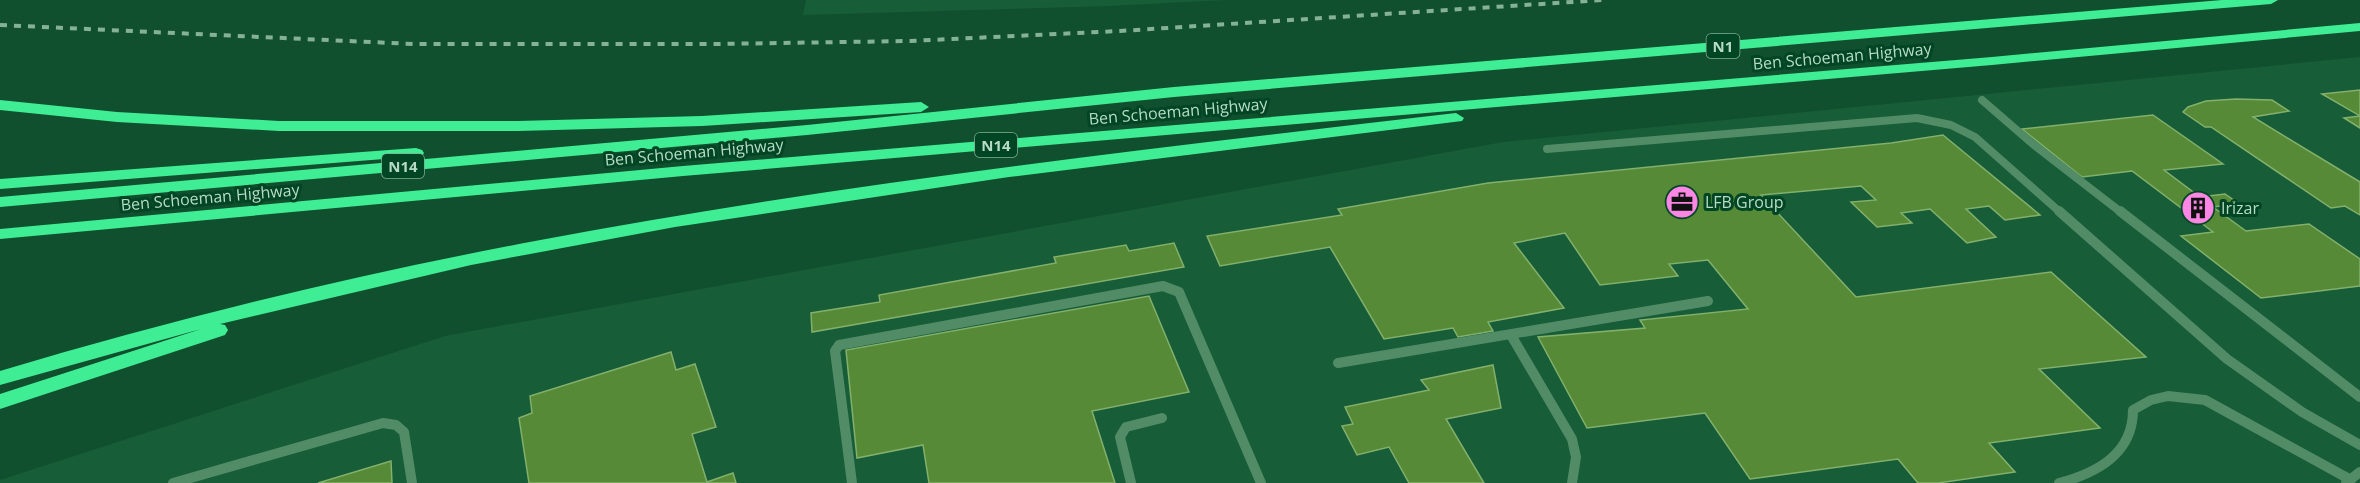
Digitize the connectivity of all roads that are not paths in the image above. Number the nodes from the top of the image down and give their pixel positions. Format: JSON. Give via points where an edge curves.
{"nodes":[{"id":1,"x":2271,"y":0,"type":"edge"},
{"id":2,"x":2360,"y":27,"type":"edge"},
{"id":3,"x":1992,"y":61,"type":"junction"},
{"id":4,"x":1174,"y":92,"type":"junction"},
{"id":5,"x":1982,"y":100,"type":"dead end"},
{"id":6,"x":0,"y":105,"type":"edge"},
{"id":7,"x":807,"y":130,"type":"junction"},
{"id":8,"x":1547,"y":149,"type":"dead end"},
{"id":9,"x":0,"y":184,"type":"edge"},
{"id":10,"x":0,"y":202,"type":"edge"},
{"id":11,"x":0,"y":234,"type":"edge"},
{"id":12,"x":357,"y":285,"type":"junction"},
{"id":13,"x":1708,"y":301,"type":"dead end"},
{"id":14,"x":1511,"y":335,"type":"junction"},
{"id":15,"x":1338,"y":363,"type":"dead end"},
{"id":16,"x":0,"y":378,"type":"edge"},
{"id":17,"x":2360,"y":397,"type":"edge"},
{"id":18,"x":0,"y":402,"type":"edge"},
{"id":19,"x":1162,"y":418,"type":"dead end"},
{"id":20,"x":2360,"y":445,"type":"edge"},
{"id":21,"x":2352,"y":478,"type":"edge"},
{"id":22,"x":173,"y":483,"type":"edge"},
{"id":23,"x":412,"y":483,"type":"edge"},
{"id":24,"x":852,"y":483,"type":"edge"},
{"id":25,"x":1131,"y":483,"type":"edge"},
{"id":26,"x":1261,"y":483,"type":"edge"},
{"id":27,"x":1572,"y":483,"type":"edge"},
{"id":28,"x":2059,"y":483,"type":"edge"}],
"edges":[{"from":1,"to":4,"type":"highway","name":"Ben Schoeman Highway","number":"N1"},
{"from":2,"to":3,"type":"highway","name":"Ben Schoeman Highway"},
{"from":3,"to":11,"type":"highway","name":"Ben Schoeman Highway","number":"N14","via":[[695,170]]},
{"from":3,"to":12,"type":"highway","via":[[1525,110],[1062,165],[563,241]]},
{"from":4,"to":6,"type":"highway","via":[[702,120],[518,126],[279,126],[117,117]]},
{"from":4,"to":7,"type":"highway","name":"Ben Schoeman Highway","number":"N14"},
{"from":5,"to":17,"type":"lane","via":[[2043,152]]},
{"from":7,"to":9,"type":"highway","via":[[627,137]]},
{"from":7,"to":10,"type":"highway","name":"Ben Schoeman Highway","number":"N14"},
{"from":8,"to":20,"type":"lane","via":[[1917,118],[1951,125],[1975,137],[2227,359],[2302,412]]},
{"from":12,"to":16,"type":"highway"},
{"from":12,"to":18,"type":"highway"},
{"from":13,"to":14,"type":"lane"},
{"from":14,"to":15,"type":"lane"},
{"from":14,"to":27,"type":"lane","via":[[1572,439],[1576,457]]},
{"from":19,"to":25,"type":"lane","via":[[1126,427],[1120,437]]},
{"from":21,"to":28,"type":"lane","via":[[2205,400],[2180,394],[2160,396],[2133,410],[2131,432],[2108,463]]},
{"from":22,"to":23,"type":"lane","via":[[383,423],[396,425],[404,432]]},
{"from":24,"to":26,"type":"lane","via":[[835,351],[840,345],[1163,286],[1179,292]]}]}
